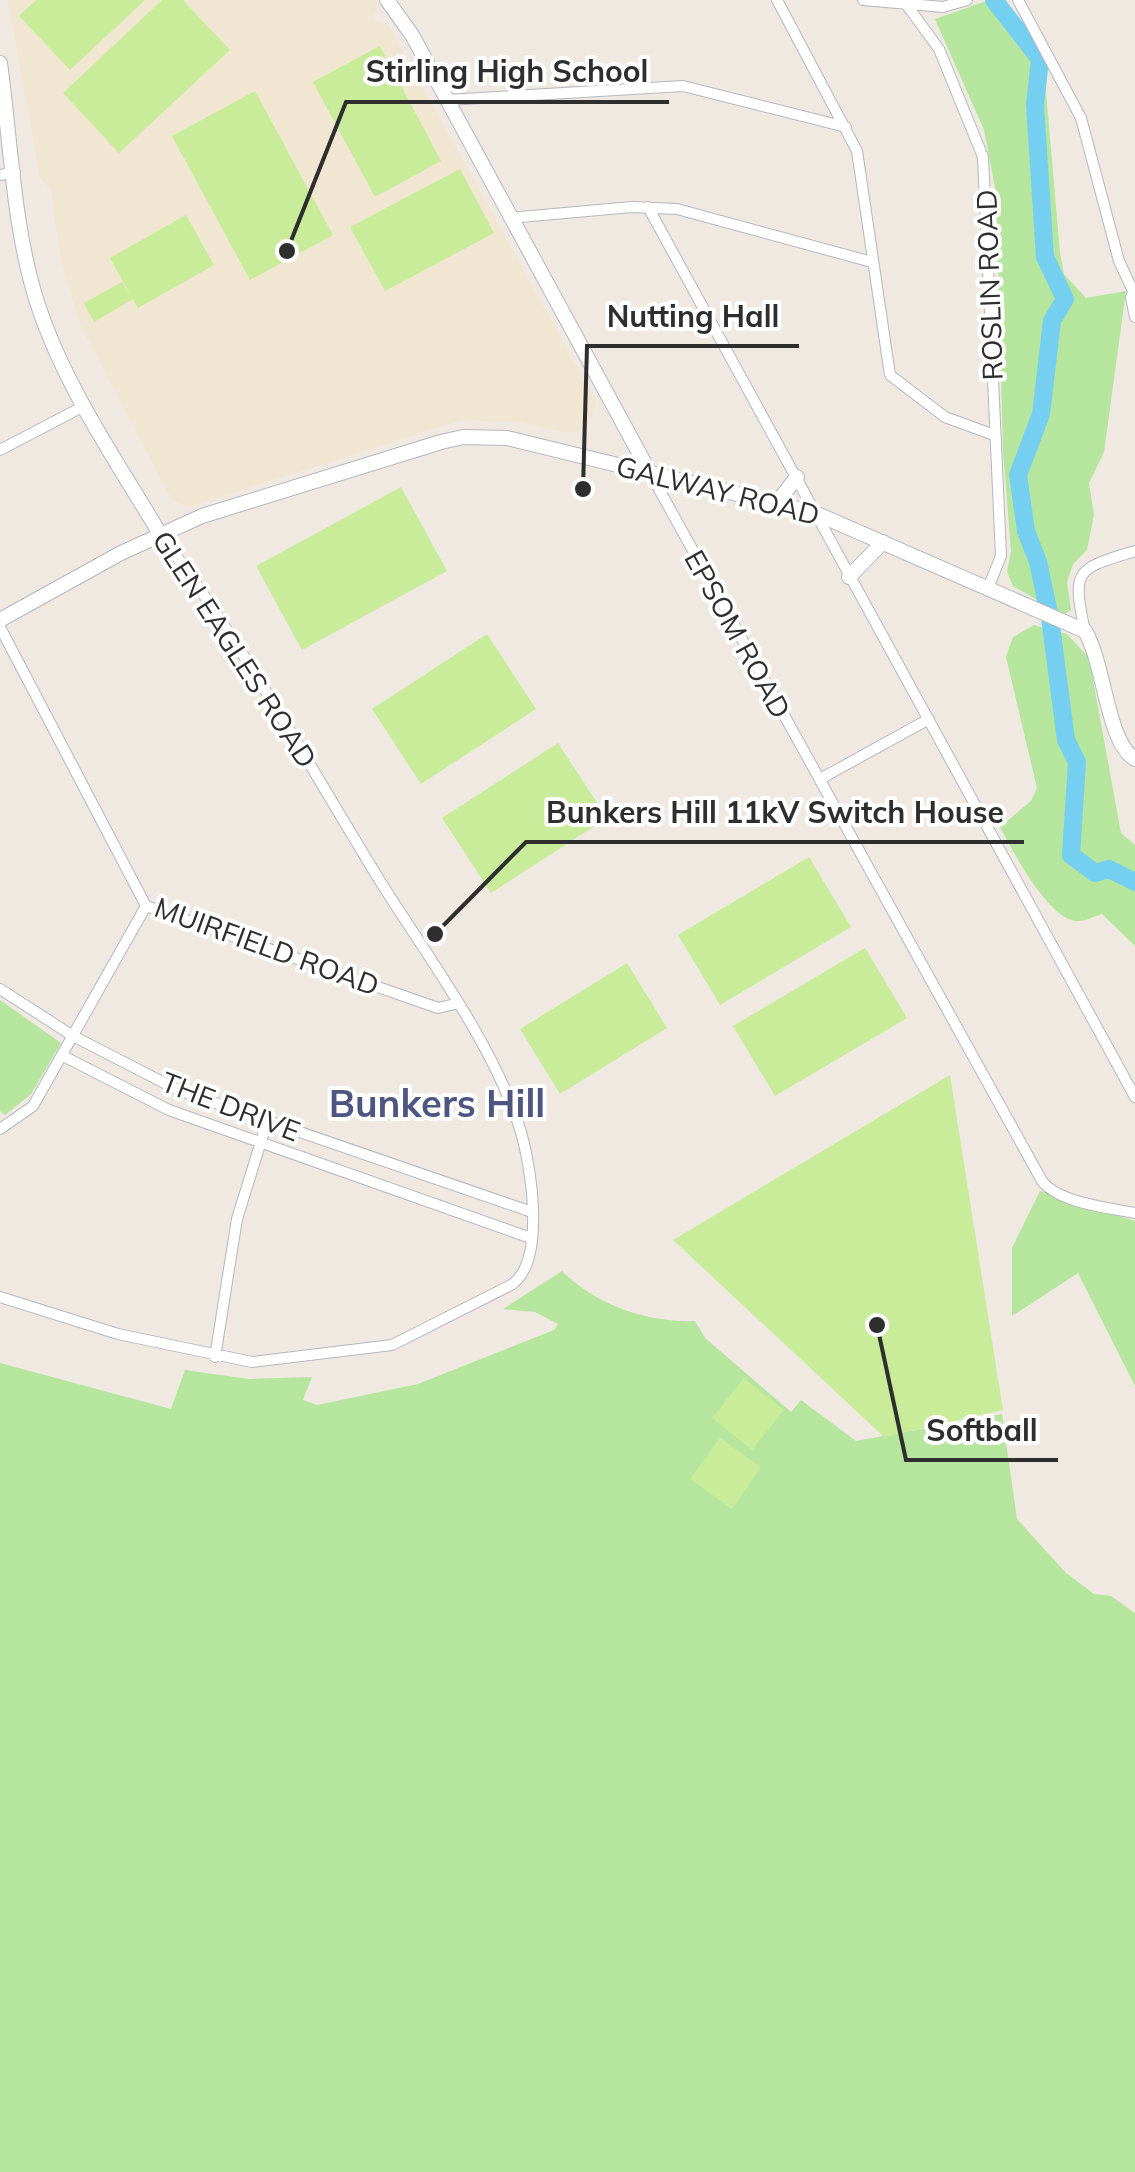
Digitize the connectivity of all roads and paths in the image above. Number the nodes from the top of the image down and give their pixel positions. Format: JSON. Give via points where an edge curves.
{"nodes":[{"id":1,"x":387,"y":0,"type":"edge"},
{"id":2,"x":778,"y":0,"type":"edge"},
{"id":3,"x":863,"y":0,"type":"edge"},
{"id":4,"x":966,"y":0,"type":"edge"},
{"id":5,"x":1018,"y":0,"type":"edge"},
{"id":6,"x":904,"y":2,"type":"edge"},
{"id":7,"x":0,"y":63,"type":"edge"},
{"id":8,"x":448,"y":100,"type":"junction"},
{"id":9,"x":846,"y":127,"type":"junction"},
{"id":10,"x":8,"y":174,"type":"edge"},
{"id":11,"x":648,"y":207,"type":"junction"},
{"id":12,"x":508,"y":218,"type":"junction"},
{"id":13,"x":872,"y":262,"type":"junction"},
{"id":14,"x":1134,"y":290,"type":"edge"},
{"id":15,"x":1135,"y":317,"type":"edge"},
{"id":16,"x":84,"y":406,"type":"junction"},
{"id":17,"x":625,"y":431,"type":"junction"},
{"id":18,"x":994,"y":435,"type":"junction"},
{"id":19,"x":0,"y":450,"type":"edge"},
{"id":20,"x":608,"y":462,"type":"junction"},
{"id":21,"x":650,"y":473,"type":"junction"},
{"id":22,"x":797,"y":477,"type":"junction"},
{"id":23,"x":776,"y":504,"type":"junction"},
{"id":24,"x":815,"y":513,"type":"junction"},
{"id":25,"x":160,"y":534,"type":"junction"},
{"id":26,"x":882,"y":542,"type":"junction"},
{"id":27,"x":1135,"y":551,"type":"edge"},
{"id":28,"x":849,"y":576,"type":"junction"},
{"id":29,"x":988,"y":588,"type":"junction"},
{"id":30,"x":0,"y":623,"type":"edge"},
{"id":31,"x":1086,"y":631,"type":"junction"},
{"id":32,"x":928,"y":720,"type":"junction"},
{"id":33,"x":1135,"y":759,"type":"edge"},
{"id":34,"x":820,"y":778,"type":"junction"},
{"id":35,"x":146,"y":906,"type":"junction"},
{"id":36,"x":0,"y":989,"type":"edge"},
{"id":37,"x":455,"y":1004,"type":"junction"},
{"id":38,"x":73,"y":1036,"type":"junction"},
{"id":39,"x":62,"y":1056,"type":"junction"},
{"id":40,"x":1135,"y":1096,"type":"edge"},
{"id":41,"x":268,"y":1122,"type":"junction"},
{"id":42,"x":0,"y":1129,"type":"edge"},
{"id":43,"x":260,"y":1144,"type":"junction"},
{"id":44,"x":532,"y":1212,"type":"junction"},
{"id":45,"x":1135,"y":1213,"type":"edge"},
{"id":46,"x":531,"y":1238,"type":"junction"},
{"id":47,"x":0,"y":1296,"type":"edge"},
{"id":48,"x":215,"y":1357,"type":"junction"}],
"edges":[{"from":1,"to":8,"type":"street","name":"EPSOM ROAD"},
{"from":2,"to":9,"type":"street"},
{"from":3,"to":6,"type":"street"},
{"from":4,"to":6,"type":"street","via":[[944,7]]},
{"from":5,"to":14,"type":"street","via":[[1081,118],[1119,261]]},
{"from":6,"to":18,"type":"street","name":"ROSLIN ROAD","via":[[939,49],[983,158]]},
{"from":7,"to":10,"type":"street","name":"GLEN EAGLES ROAD"},
{"from":8,"to":9,"type":"street","via":[[672,86]]},
{"from":8,"to":12,"type":"street","name":"EPSOM ROAD"},
{"from":9,"to":13,"type":"street","via":[[857,150]]},
{"from":10,"to":16,"type":"street","name":"GLEN EAGLES ROAD","via":[[36,300]]},
{"from":11,"to":12,"type":"street"},
{"from":11,"to":13,"type":"street","via":[[701,214]]},
{"from":11,"to":22,"type":"street"},
{"from":12,"to":17,"type":"street","name":"EPSOM ROAD"},
{"from":13,"to":18,"type":"street","via":[[890,374],[945,417]]},
{"from":14,"to":15,"type":"street"},
{"from":16,"to":19,"type":"street"},
{"from":16,"to":25,"type":"street","name":"GLEN EAGLES ROAD"},
{"from":17,"to":20,"type":"street"},
{"from":17,"to":21,"type":"street","name":"EPSOM ROAD"},
{"from":18,"to":29,"type":"street","name":"ROSLIN ROAD","via":[[1001,556]]},
{"from":20,"to":21,"type":"street","name":"GALWAY ROAD"},
{"from":20,"to":25,"type":"street","name":"GALWAY ROAD","via":[[507,438],[463,437]]},
{"from":21,"to":23,"type":"street","name":"GALWAY ROAD"},
{"from":21,"to":34,"type":"street","name":"EPSOM ROAD"},
{"from":22,"to":23,"type":"street"},
{"from":22,"to":24,"type":"street"},
{"from":23,"to":24,"type":"street","name":"GALWAY ROAD"},
{"from":24,"to":26,"type":"street","name":"GALWAY ROAD"},
{"from":24,"to":28,"type":"street"},
{"from":25,"to":30,"type":"street","name":"GALWAY ROAD"},
{"from":25,"to":37,"type":"street","name":"GLEN EAGLES ROAD","via":[[252,665]]},
{"from":26,"to":28,"type":"street"},
{"from":26,"to":29,"type":"street","name":"GALWAY ROAD"},
{"from":27,"to":31,"type":"street","via":[[1080,573]]},
{"from":28,"to":32,"type":"street"},
{"from":29,"to":31,"type":"street","name":"GALWAY ROAD"},
{"from":30,"to":35,"type":"street","name":"MUIRFIELD ROAD"},
{"from":31,"to":33,"type":"street","via":[[1102,664],[1116,739]]},
{"from":32,"to":34,"type":"street"},
{"from":32,"to":40,"type":"street"},
{"from":34,"to":45,"type":"street","name":"EPSOM ROAD","via":[[1047,1188]]},
{"from":35,"to":37,"type":"street","name":"MUIRFIELD ROAD","via":[[438,1008]]},
{"from":35,"to":38,"type":"street"},
{"from":36,"to":38,"type":"street","name":"THE DRIVE"},
{"from":37,"to":44,"type":"street","name":"GLEN EAGLES ROAD","via":[[518,1124]]},
{"from":38,"to":39,"type":"street"},
{"from":38,"to":41,"type":"street","name":"THE DRIVE","via":[[178,1090]]},
{"from":39,"to":42,"type":"street","via":[[33,1106]]},
{"from":39,"to":43,"type":"street","name":"THE DRIVE","via":[[168,1110]]},
{"from":41,"to":43,"type":"street"},
{"from":41,"to":44,"type":"street","name":"THE DRIVE"},
{"from":43,"to":46,"type":"street","name":"THE DRIVE"},
{"from":43,"to":48,"type":"street","via":[[237,1219]]},
{"from":44,"to":46,"type":"street","name":"GLEN EAGLES ROAD"},
{"from":46,"to":48,"type":"street","via":[[520,1278],[392,1346],[252,1362]]},
{"from":47,"to":48,"type":"street"}]}
